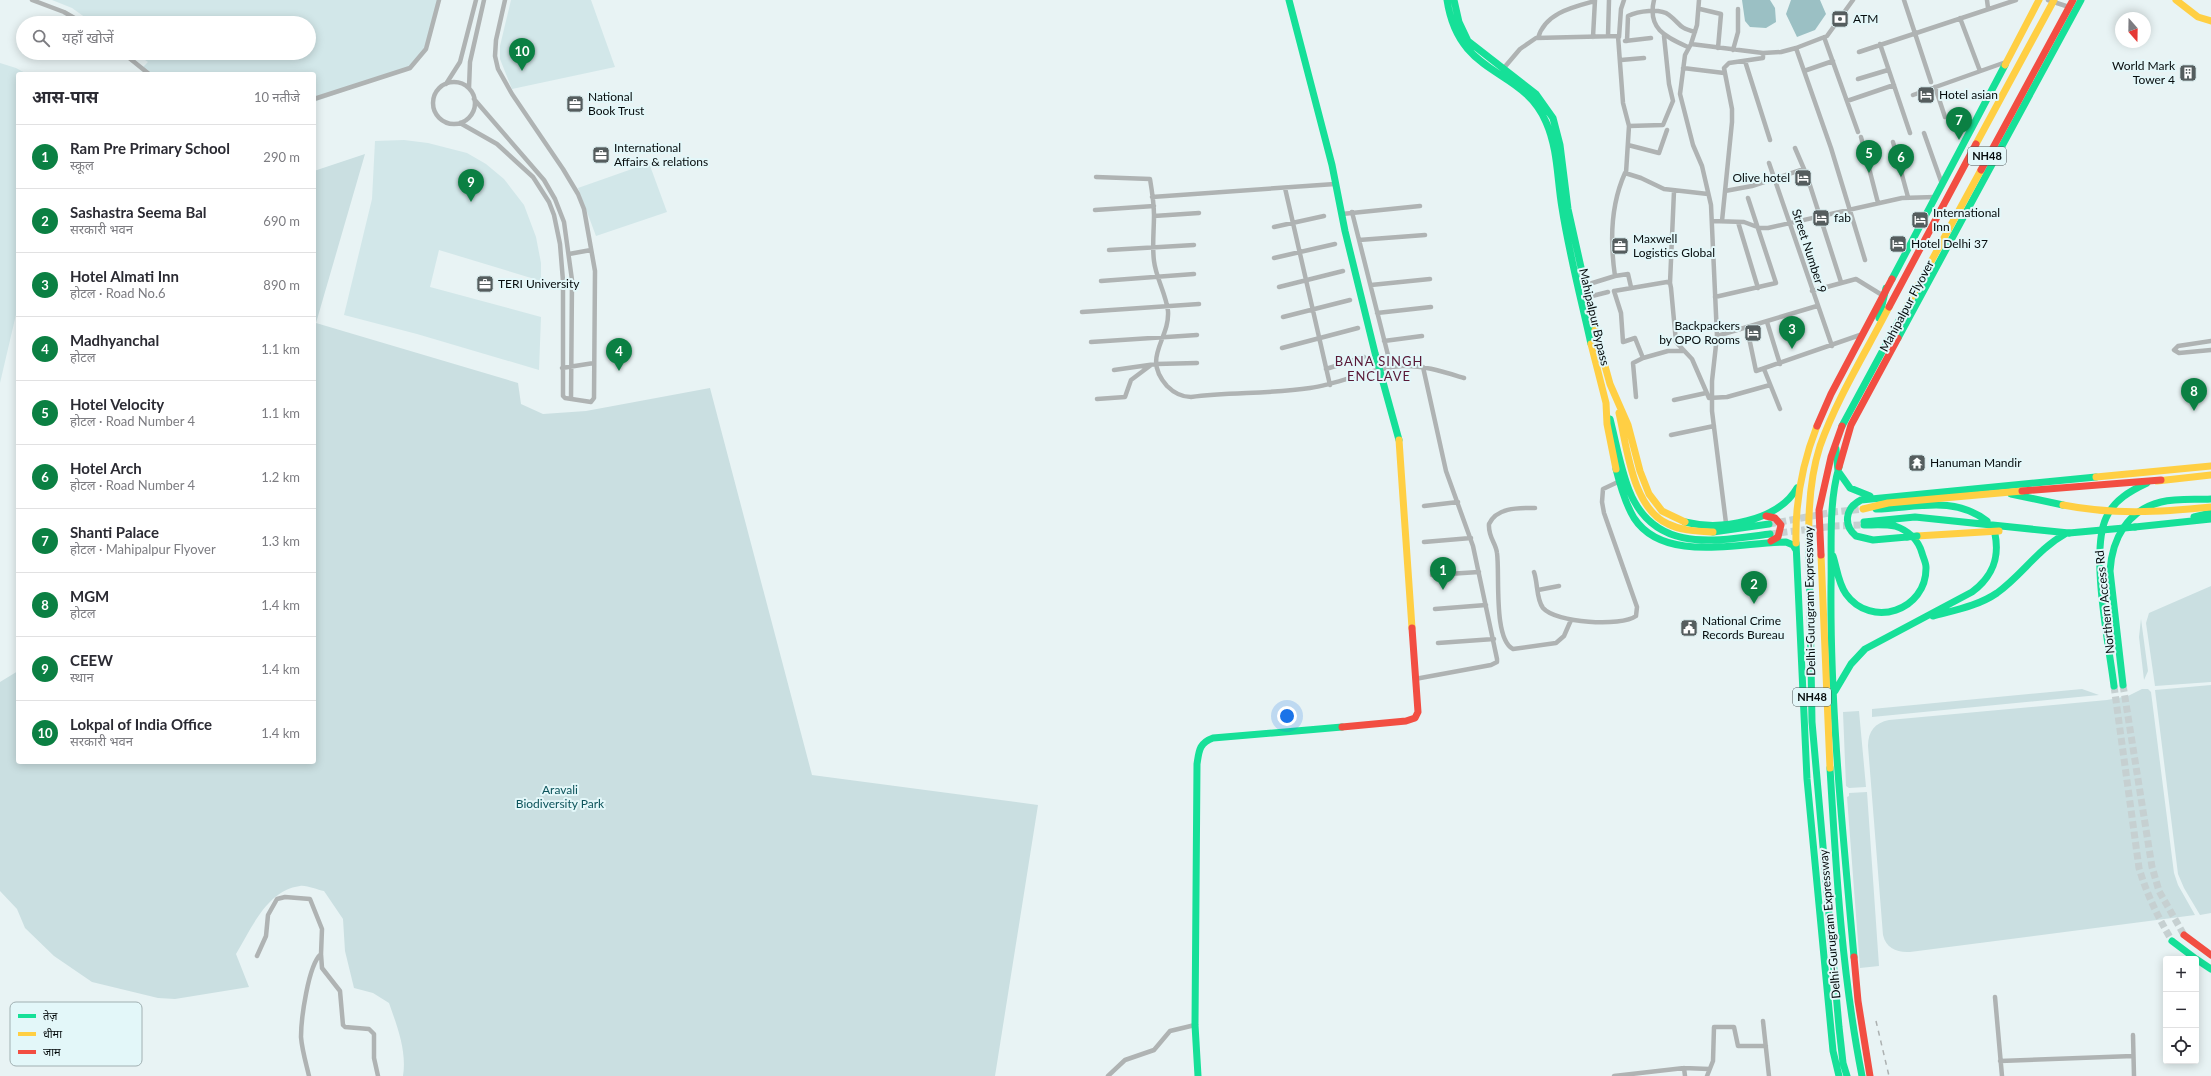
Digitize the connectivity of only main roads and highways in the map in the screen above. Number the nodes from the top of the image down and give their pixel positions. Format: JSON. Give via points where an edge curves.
{"nodes":[{"id":1,"x":1289,"y":0,"type":"edge"},
{"id":2,"x":1447,"y":0,"type":"edge"},
{"id":3,"x":1454,"y":0,"type":"edge"},
{"id":4,"x":2039,"y":0,"type":"edge"},
{"id":5,"x":2054,"y":0,"type":"edge"},
{"id":6,"x":2073,"y":0,"type":"edge"},
{"id":7,"x":2081,"y":0,"type":"edge"},
{"id":8,"x":2176,"y":0,"type":"edge"},
{"id":9,"x":2211,"y":21,"type":"edge"},
{"id":10,"x":1886,"y":288,"type":"junction"},
{"id":11,"x":1877,"y":331,"type":"junction"},
{"id":12,"x":1616,"y":402,"type":"junction"},
{"id":13,"x":1606,"y":404,"type":"junction"},
{"id":14,"x":1835,"y":444,"type":"junction"},
{"id":15,"x":2211,"y":466,"type":"edge"},
{"id":16,"x":1838,"y":471,"type":"junction"},
{"id":17,"x":2211,"y":475,"type":"edge"},
{"id":18,"x":2161,"y":480,"type":"junction"},
{"id":19,"x":1800,"y":483,"type":"junction"},
{"id":20,"x":2003,"y":492,"type":"junction"},
{"id":21,"x":1888,"y":497,"type":"junction"},
{"id":22,"x":2211,"y":499,"type":"edge"},
{"id":23,"x":2211,"y":507,"type":"edge"},
{"id":24,"x":2211,"y":513,"type":"edge"},
{"id":25,"x":1764,"y":517,"type":"junction"},
{"id":26,"x":2211,"y":519,"type":"edge"},
{"id":27,"x":1987,"y":521,"type":"dead end"},
{"id":28,"x":2171,"y":522,"type":"junction"},
{"id":29,"x":1769,"y":524,"type":"tunnel mouth"},
{"id":30,"x":2017,"y":530,"type":"junction"},
{"id":31,"x":2069,"y":533,"type":"junction"},
{"id":32,"x":1995,"y":534,"type":"dead end"},
{"id":33,"x":1769,"y":538,"type":"junction"},
{"id":34,"x":1831,"y":546,"type":"junction"},
{"id":35,"x":1796,"y":551,"type":"junction"},
{"id":36,"x":1899,"y":630,"type":"junction"},
{"id":37,"x":2123,"y":685,"type":"tunnel mouth"},
{"id":38,"x":2114,"y":686,"type":"tunnel mouth"},
{"id":39,"x":1835,"y":691,"type":"junction"},
{"id":40,"x":2184,"y":935,"type":"tunnel mouth"},
{"id":41,"x":2172,"y":941,"type":"tunnel mouth"},
{"id":42,"x":2211,"y":955,"type":"edge"},
{"id":43,"x":2192,"y":956,"type":"edge"},
{"id":44,"x":2199,"y":961,"type":"edge"},
{"id":45,"x":2211,"y":969,"type":"edge"},
{"id":46,"x":1198,"y":1076,"type":"edge"},
{"id":47,"x":1839,"y":1076,"type":"edge"},
{"id":48,"x":1847,"y":1076,"type":"edge"},
{"id":49,"x":1862,"y":1076,"type":"edge"},
{"id":50,"x":1870,"y":1076,"type":"edge"}],
"edges":[{"from":1,"to":46,"type":"main road","via":[[1401,452],[1418,712],[1412,720],[1213,738],[1200,746],[1197,764],[1195,1025]]},
{"from":2,"to":13,"type":"main road","name":"Mahipalpur Bypass","via":[[1452,22],[1462,44],[1475,57],[1529,96],[1537,104],[1550,131],[1556,152],[1563,210]]},
{"from":3,"to":12,"type":"main road","name":"Mahipalpur Bypass","via":[[1459,22],[1468,41],[1541,99],[1553,118],[1561,148],[1567,202],[1588,297],[1604,366]]},
{"from":4,"to":10,"type":"main road"},
{"from":5,"to":11,"type":"main road","name":"Mahipalpur Flyover","number":"NH48","bridge":true},
{"from":6,"to":14,"type":"main road","name":"Mahipalpur Flyover","number":"NH48","bridge":true,"via":[[1846,417]]},
{"from":7,"to":16,"type":"main road","via":[[1851,425]]},
{"from":8,"to":9,"type":"main road","via":[[2198,16]]},
{"from":10,"to":11,"type":"main road"},
{"from":10,"to":19,"type":"main road","via":[[1815,429],[1805,456]]},
{"from":11,"to":48,"type":"main road","name":"Delhi-Gurugram Expressway","number":"NH48","via":[[1832,418],[1820,447],[1808,520],[1812,722],[1839,1026]]},
{"from":12,"to":25,"type":"main road","name":"Mahipalpur Bypass","via":[[1627,424],[1645,485],[1657,506],[1677,520],[1702,525]]},
{"from":12,"to":29,"type":"main road","via":[[1638,490],[1651,514],[1675,528],[1696,532],[1732,531]]},
{"from":13,"to":33,"type":"main road","via":[[1631,494],[1638,508],[1654,527],[1674,537],[1696,541]]},
{"from":13,"to":33,"type":"main road","name":"Mahipalpur Bypass","via":[[1620,481],[1633,516],[1643,528],[1659,539],[1694,546]]},
{"from":14,"to":16,"type":"main road"},
{"from":14,"to":49,"type":"main road","name":"Delhi-Gurugram Expressway","number":"NH48","via":[[1819,510],[1827,725],[1835,851],[1852,1018]]},
{"from":15,"to":21,"type":"main road"},
{"from":16,"to":21,"type":"main road","via":[[1843,483],[1852,491],[1867,496]]},
{"from":16,"to":34,"type":"main road","via":[[1832,508]]},
{"from":17,"to":18,"type":"main road","name":"Northern Access Rd"},
{"from":18,"to":20,"type":"main road"},
{"from":18,"to":38,"type":"main road","name":"Northern Access Rd","via":[[2139,486],[2124,494],[2107,516],[2100,533],[2100,571]]},
{"from":19,"to":25,"type":"main road","name":"Mahipalpur Bypass","via":[[1789,500],[1777,511]]},
{"from":19,"to":35,"type":"main road","via":[[1796,510]]},
{"from":20,"to":23,"type":"main road","bridge":true,"via":[[2100,512],[2127,514]]},
{"from":20,"to":27,"type":"main road","via":[[1888,503],[1865,509],[1953,504],[1974,510]]},
{"from":21,"to":30,"type":"main road","bridge":true,"via":[[1861,500],[1852,504],[1846,516],[1849,530],[1862,539]]},
{"from":22,"to":37,"type":"main road","name":"Northern Access Rd","via":[[2164,502],[2150,506],[2132,517],[2115,540],[2110,571]]},
{"from":24,"to":28,"type":"main road"},
{"from":25,"to":33,"type":"main road","via":[[1775,518],[1781,525],[1778,536]]},
{"from":26,"to":28,"type":"main road"},
{"from":28,"to":31,"type":"main road","bridge":true},
{"from":30,"to":31,"type":"main road"},
{"from":30,"to":34,"type":"main road","via":[[1910,517],[1864,523],[1901,528],[1909,533],[1921,548],[1926,563],[1925,580],[1916,598],[1905,607],[1881,614],[1866,611],[1853,603],[1842,587]]},
{"from":31,"to":36,"type":"main road","via":[[2054,541],[1992,596]]},
{"from":32,"to":36,"type":"main road","via":[[1997,562],[1985,581],[1972,592]]},
{"from":33,"to":35,"type":"main road","via":[[1790,542]]},
{"from":34,"to":39,"type":"main road","via":[[1831,640]]},
{"from":35,"to":47,"type":"main road","via":[[1813,848],[1833,1051]]},
{"from":36,"to":39,"type":"main road","via":[[1858,655]]},
{"from":39,"to":50,"type":"main road","via":[[1842,825],[1858,1001]]},
{"from":40,"to":42,"type":"main road"},
{"from":41,"to":43,"type":"main road"},
{"from":44,"to":45,"type":"main road"}]}
